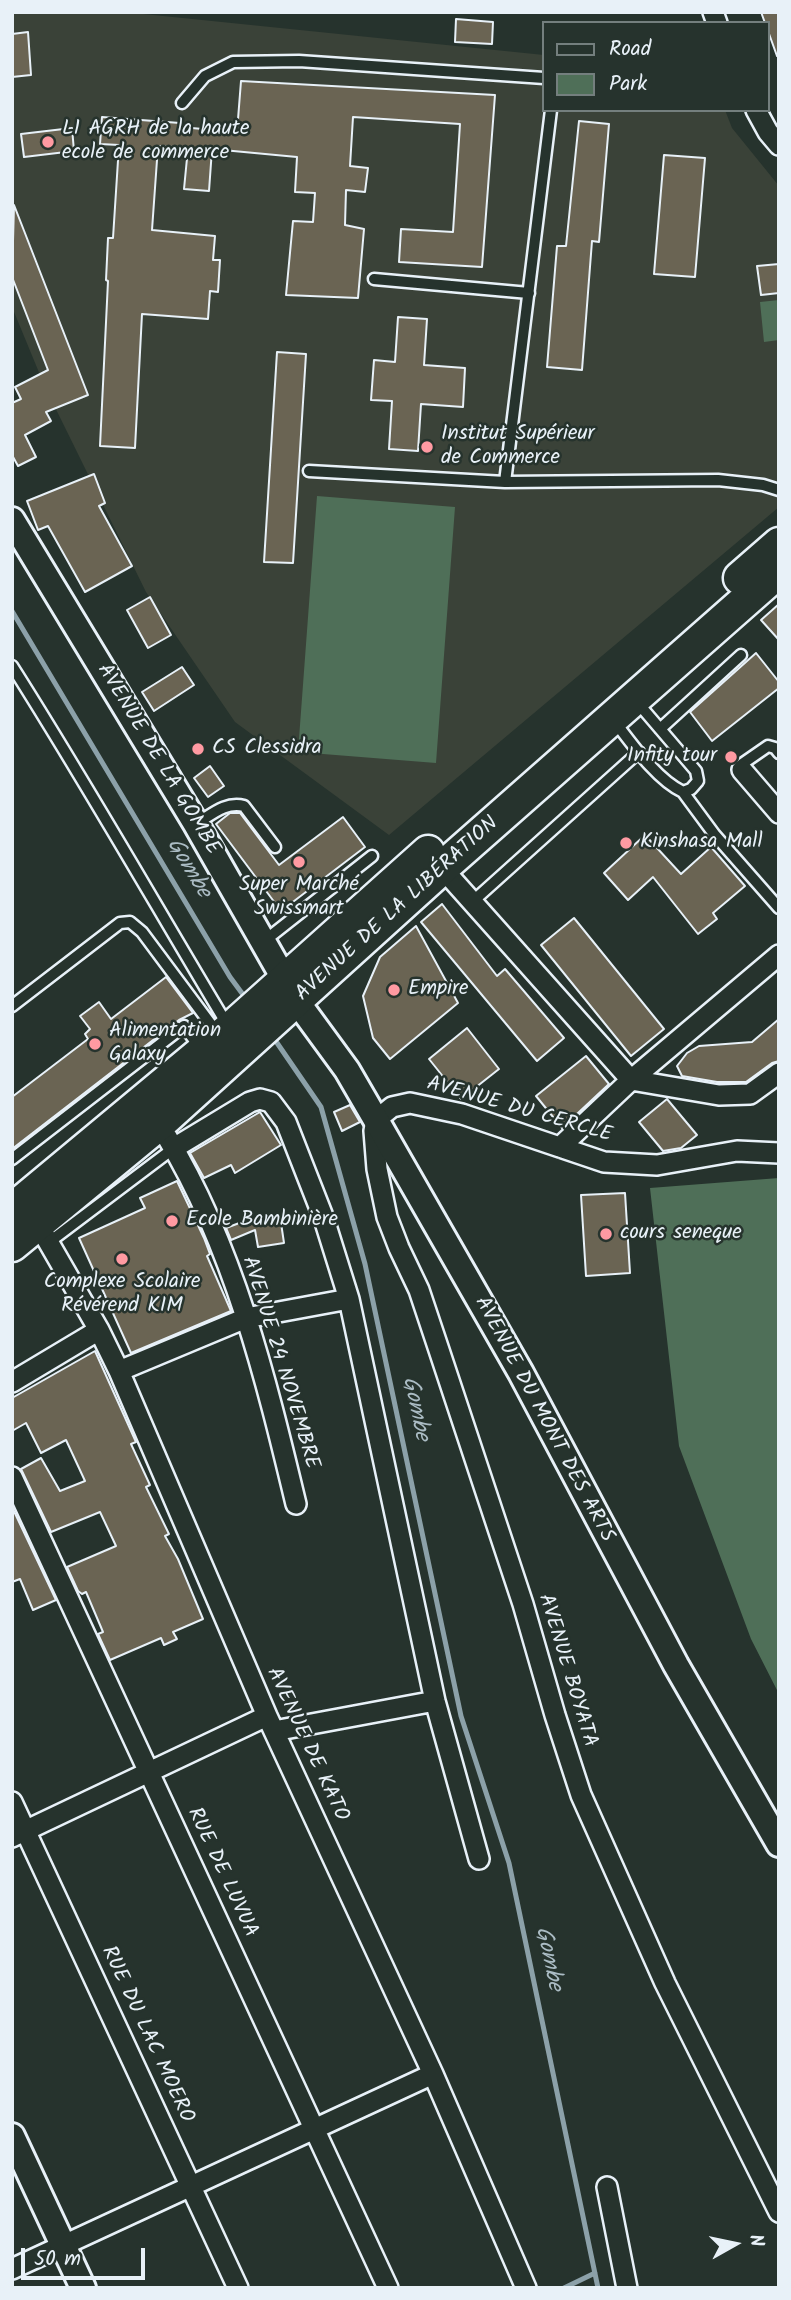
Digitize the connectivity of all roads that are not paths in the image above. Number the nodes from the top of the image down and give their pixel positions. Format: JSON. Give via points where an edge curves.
{"nodes":[{"id":1,"x":542,"y":78,"type":"edge"},
{"id":2,"x":182,"y":103,"type":"dead end"},
{"id":3,"x":551,"y":112,"type":"edge"},
{"id":4,"x":757,"y":112,"type":"edge"},
{"id":5,"x":779,"y":145,"type":"edge"},
{"id":6,"x":373,"y":279,"type":"dead end"},
{"id":7,"x":529,"y":293,"type":"junction"},
{"id":8,"x":309,"y":471,"type":"dead end"},
{"id":9,"x":505,"y":482,"type":"junction"},
{"id":10,"x":779,"y":490,"type":"edge"},
{"id":11,"x":12,"y":520,"type":"edge"},
{"id":12,"x":779,"y":544,"type":"edge"},
{"id":13,"x":779,"y":571,"type":"edge"},
{"id":14,"x":741,"y":655,"type":"dead end"},
{"id":15,"x":12,"y":666,"type":"edge"},
{"id":16,"x":623,"y":709,"type":"junction"},
{"id":17,"x":660,"y":729,"type":"junction"},
{"id":18,"x":639,"y":752,"type":"junction"},
{"id":19,"x":779,"y":753,"type":"edge"},
{"id":20,"x":743,"y":770,"type":"joint"},
{"id":21,"x":683,"y":792,"type":"junction"},
{"id":22,"x":779,"y":813,"type":"edge"},
{"id":23,"x":195,"y":824,"type":"junction"},
{"id":24,"x":275,"y":847,"type":"dead end"},
{"id":25,"x":372,"y":856,"type":"dead end"},
{"id":26,"x":442,"y":869,"type":"junction"},
{"id":27,"x":471,"y":903,"type":"junction"},
{"id":28,"x":779,"y":908,"type":"edge"},
{"id":29,"x":264,"y":943,"type":"junction"},
{"id":30,"x":779,"y":955,"type":"edge"},
{"id":31,"x":283,"y":998,"type":"junction"},
{"id":32,"x":12,"y":1006,"type":"edge"},
{"id":33,"x":227,"y":1038,"type":"junction"},
{"id":34,"x":779,"y":1073,"type":"edge"},
{"id":35,"x":631,"y":1080,"type":"junction"},
{"id":36,"x":376,"y":1121,"type":"junction"},
{"id":37,"x":166,"y":1136,"type":"junction"},
{"id":38,"x":560,"y":1147,"type":"junction"},
{"id":39,"x":779,"y":1153,"type":"edge"},
{"id":40,"x":12,"y":1159,"type":"edge"},
{"id":41,"x":33,"y":1226,"type":"edge"},
{"id":42,"x":12,"y":1245,"type":"edge"},
{"id":43,"x":349,"y":1299,"type":"junction"},
{"id":44,"x":246,"y":1318,"type":"junction"},
{"id":45,"x":99,"y":1330,"type":"junction"},
{"id":46,"x":118,"y":1371,"type":"junction"},
{"id":47,"x":12,"y":1382,"type":"edge"},
{"id":48,"x":12,"y":1477,"type":"edge"},
{"id":49,"x":296,"y":1504,"type":"dead end"},
{"id":50,"x":435,"y":1701,"type":"junction"},
{"id":51,"x":271,"y":1724,"type":"junction"},
{"id":52,"x":149,"y":1771,"type":"junction"},
{"id":53,"x":12,"y":1802,"type":"edge"},
{"id":54,"x":19,"y":1834,"type":"edge"},
{"id":55,"x":779,"y":1844,"type":"edge"},
{"id":56,"x":479,"y":1859,"type":"dead end"},
{"id":57,"x":433,"y":2074,"type":"junction"},
{"id":58,"x":314,"y":2127,"type":"junction"},
{"id":59,"x":12,"y":2136,"type":"edge"},
{"id":60,"x":192,"y":2186,"type":"junction"},
{"id":61,"x":607,"y":2188,"type":"dead end"},
{"id":62,"x":779,"y":2211,"type":"edge"},
{"id":63,"x":63,"y":2245,"type":"junction"},
{"id":64,"x":12,"y":2269,"type":"edge"},
{"id":65,"x":83,"y":2288,"type":"edge"},
{"id":66,"x":238,"y":2288,"type":"edge"},
{"id":67,"x":388,"y":2288,"type":"edge"},
{"id":68,"x":526,"y":2288,"type":"edge"},
{"id":69,"x":627,"y":2288,"type":"edge"}],
"edges":[{"from":1,"to":2,"type":"lane","via":[[299,61],[233,62],[205,76]]},
{"from":3,"to":7,"type":"lane"},
{"from":4,"to":5,"type":"street"},
{"from":6,"to":7,"type":"lane"},
{"from":7,"to":9,"type":"lane"},
{"from":8,"to":9,"type":"lane"},
{"from":9,"to":10,"type":"lane","via":[[718,480]]},
{"from":11,"to":23,"type":"street","name":"AVENUE DE LA GOMBE"},
{"from":12,"to":31,"type":"main road","name":"AVENUE DE LA LIBÉRATION","via":[[415,863]]},
{"from":13,"to":16,"type":"main road","name":"AVENUE DE LA LIBÉRATION"},
{"from":14,"to":17,"type":"lane"},
{"from":15,"to":33,"type":"lane","via":[[85,781]]},
{"from":16,"to":17,"type":"lane"},
{"from":16,"to":18,"type":"lane"},
{"from":16,"to":26,"type":"main road","name":"AVENUE DE LA LIBÉRATION"},
{"from":17,"to":21,"type":"lane","via":[[696,771],[698,780]]},
{"from":18,"to":21,"type":"lane"},
{"from":18,"to":27,"type":"lane"},
{"from":19,"to":20,"type":"lane","via":[[768,746],[742,764]]},
{"from":20,"to":22,"type":"street"},
{"from":21,"to":28,"type":"lane"},
{"from":23,"to":24,"type":"lane","via":[[231,804],[244,806]]},
{"from":23,"to":29,"type":"street","name":"AVENUE DE LA GOMBE"},
{"from":25,"to":29,"type":"lane"},
{"from":26,"to":27,"type":"street"},
{"from":26,"to":31,"type":"main road","name":"AVENUE DE LA LIBÉRATION"},
{"from":27,"to":35,"type":"street"},
{"from":29,"to":31,"type":"street","name":"AVENUE DE LA GOMBE"},
{"from":30,"to":35,"type":"street"},
{"from":31,"to":33,"type":"main road","name":"AVENUE DE LA LIBÉRATION"},
{"from":31,"to":36,"type":"street","name":"AVENUE DU MONT DES ARTS","via":[[347,1070]]},
{"from":32,"to":33,"type":"lane","via":[[120,923],[130,922]]},
{"from":33,"to":37,"type":"main road","name":"AVENUE DE LA LIBÉRATION"},
{"from":33,"to":40,"type":"lane","via":[[184,1026]]},
{"from":33,"to":41,"type":"main road","name":"AVENUE DE LA LIBÉRATION"},
{"from":34,"to":35,"type":"street","via":[[750,1094],[719,1095]]},
{"from":35,"to":38,"type":"street"},
{"from":36,"to":38,"type":"street","name":"AVENUE DU CERCLE","via":[[401,1104],[426,1105]]},
{"from":36,"to":55,"type":"street","name":"AVENUE DU MONT DES ARTS","via":[[521,1373],[676,1665]]},
{"from":36,"to":62,"type":"street","name":"AVENUE BOYATA","via":[[377,1170],[387,1217],[419,1290],[523,1604],[580,1795],[665,1983]]},
{"from":37,"to":41,"type":"main road","name":"AVENUE DE LA LIBÉRATION"},
{"from":37,"to":43,"type":"street","via":[[250,1102],[271,1102],[286,1122],[320,1207]]},
{"from":37,"to":44,"type":"street","name":"AVENUE 24 NOVEMBRE","via":[[218,1242]]},
{"from":38,"to":39,"type":"street","name":"AVENUE DU CERCLE","via":[[604,1162],[657,1166],[737,1152]]},
{"from":41,"to":42,"type":"main road","name":"AVENUE DE LA LIBÉRATION"},
{"from":41,"to":45,"type":"street","name":"AVENUE DE KATO"},
{"from":43,"to":44,"type":"street"},
{"from":43,"to":50,"type":"street"},
{"from":44,"to":46,"type":"street"},
{"from":44,"to":49,"type":"street","name":"AVENUE 24 NOVEMBRE"},
{"from":45,"to":46,"type":"street","name":"AVENUE DE KATO"},
{"from":45,"to":47,"type":"street"},
{"from":46,"to":51,"type":"street","name":"AVENUE DE KATO"},
{"from":48,"to":52,"type":"street","name":"RUE DE LUVUA"},
{"from":50,"to":51,"type":"street"},
{"from":50,"to":56,"type":"street"},
{"from":51,"to":52,"type":"street"},
{"from":51,"to":57,"type":"street","name":"AVENUE DE KATO"},
{"from":52,"to":54,"type":"street"},
{"from":52,"to":58,"type":"street","name":"RUE DE LUVUA"},
{"from":53,"to":54,"type":"street","name":"RUE DU LAC MOERO"},
{"from":54,"to":60,"type":"street","name":"RUE DU LAC MOERO"},
{"from":57,"to":58,"type":"street"},
{"from":57,"to":68,"type":"street","name":"AVENUE DE KATO"},
{"from":58,"to":60,"type":"street"},
{"from":58,"to":67,"type":"street","name":"RUE DE LUVUA"},
{"from":59,"to":63,"type":"street"},
{"from":60,"to":63,"type":"street"},
{"from":60,"to":66,"type":"street","name":"RUE DU LAC MOERO"},
{"from":61,"to":69,"type":"street"},
{"from":63,"to":64,"type":"street"},
{"from":63,"to":65,"type":"street"}]}
